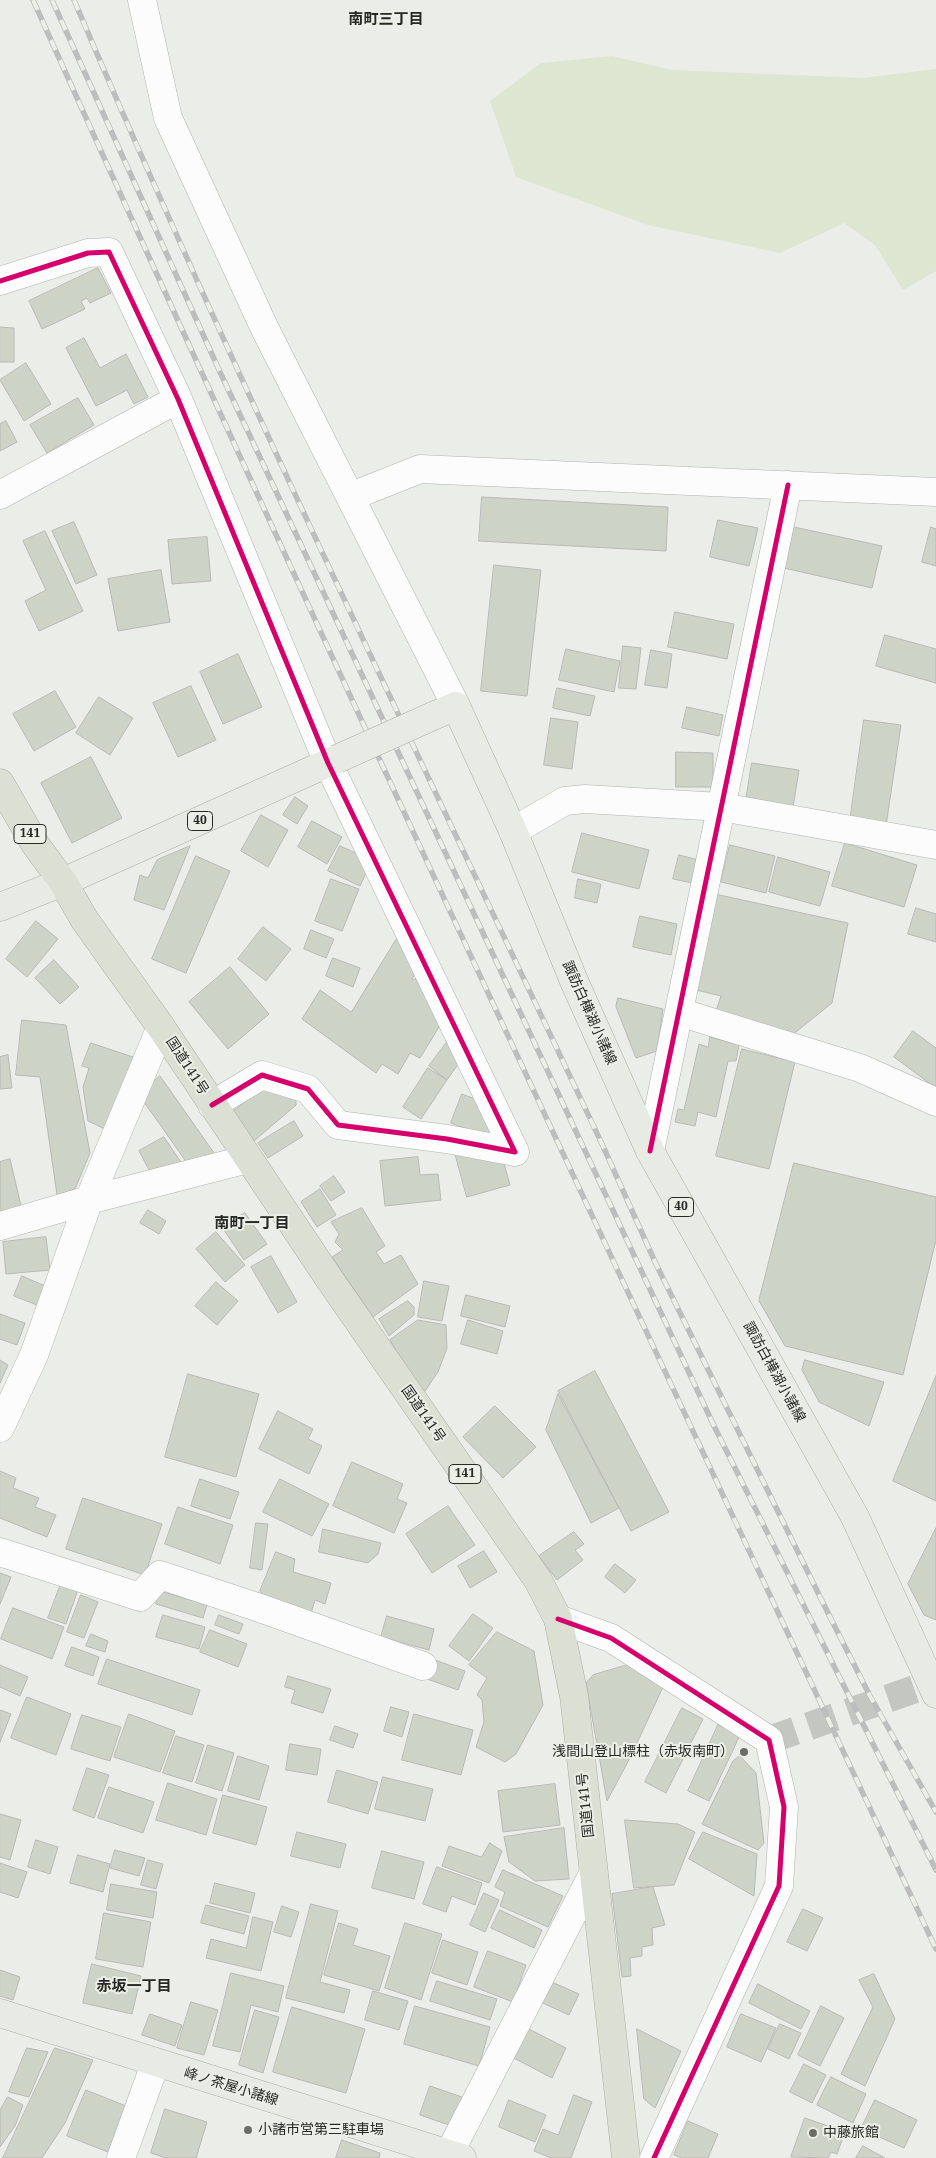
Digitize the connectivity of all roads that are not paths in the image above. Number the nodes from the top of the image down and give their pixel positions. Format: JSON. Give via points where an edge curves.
{"nodes":[{"id":1,"x":142,"y":0,"type":"edge"},
{"id":2,"x":0,"y":281,"type":"edge"},
{"id":3,"x":178,"y":398,"type":"junction"},
{"id":4,"x":788,"y":484,"type":"junction"},
{"id":5,"x":936,"y":492,"type":"edge"},
{"id":6,"x":0,"y":495,"type":"edge"},
{"id":7,"x":352,"y":496,"type":"junction"},
{"id":8,"x":444,"y":711,"type":"junction"},
{"id":9,"x":333,"y":761,"type":"junction"},
{"id":10,"x":0,"y":783,"type":"edge"},
{"id":11,"x":721,"y":807,"type":"junction"},
{"id":12,"x":513,"y":831,"type":"junction"},
{"id":13,"x":936,"y":845,"type":"edge"},
{"id":14,"x":63,"y":882,"type":"junction"},
{"id":15,"x":0,"y":907,"type":"edge"},
{"id":16,"x":679,"y":1012,"type":"junction"},
{"id":17,"x":161,"y":1027,"type":"junction"},
{"id":18,"x":936,"y":1102,"type":"edge"},
{"id":19,"x":212,"y":1105,"type":"junction"},
{"id":20,"x":650,"y":1151,"type":"junction"},
{"id":21,"x":248,"y":1159,"type":"junction"},
{"id":22,"x":89,"y":1200,"type":"junction"},
{"id":23,"x":0,"y":1226,"type":"edge"},
{"id":24,"x":0,"y":1428,"type":"edge"},
{"id":25,"x":0,"y":1552,"type":"edge"},
{"id":26,"x":558,"y":1619,"type":"junction"},
{"id":27,"x":423,"y":1666,"type":"dead end"},
{"id":28,"x":932,"y":1684,"type":"edge"},
{"id":29,"x":594,"y":1874,"type":"junction"},
{"id":30,"x":0,"y":2014,"type":"edge"},
{"id":31,"x":155,"y":2064,"type":"junction"},
{"id":32,"x":456,"y":2156,"type":"edge"},
{"id":33,"x":121,"y":2158,"type":"edge"},
{"id":34,"x":626,"y":2158,"type":"edge"},
{"id":35,"x":654,"y":2158,"type":"edge"}],
"edges":[{"from":1,"to":7,"type":"street","via":[[168,118],[264,327]]},
{"from":2,"to":3,"type":"street","via":[[88,253],[109,252]]},
{"from":3,"to":6,"type":"street"},
{"from":3,"to":9,"type":"street"},
{"from":4,"to":5,"type":"street"},
{"from":4,"to":7,"type":"street","via":[[420,469]]},
{"from":4,"to":11,"type":"street"},
{"from":7,"to":8,"type":"street"},
{"from":8,"to":9,"type":"main road","number":"40","bridge":true},
{"from":8,"to":12,"type":"main road","name":"諏訪白樺湖小諸線","number":"40"},
{"from":9,"to":14,"type":"main road","number":"40"},
{"from":9,"to":19,"type":"street","via":[[515,1152],[338,1124],[308,1089],[262,1075]]},
{"from":10,"to":14,"type":"highway","name":"国道141号","number":"141","via":[[35,844]]},
{"from":11,"to":12,"type":"street","via":[[585,799],[565,801]]},
{"from":11,"to":13,"type":"street"},
{"from":11,"to":16,"type":"street"},
{"from":12,"to":20,"type":"main road","name":"諏訪白樺湖小諸線","number":"40","via":[[574,981]]},
{"from":14,"to":15,"type":"main road"},
{"from":14,"to":17,"type":"highway","name":"国道141号","number":"141","via":[[84,919]]},
{"from":16,"to":18,"type":"street","via":[[860,1068]]},
{"from":16,"to":20,"type":"street"},
{"from":17,"to":19,"type":"highway","name":"国道141号","number":"141"},
{"from":17,"to":22,"type":"street"},
{"from":19,"to":21,"type":"highway","name":"国道141号","number":"141"},
{"from":20,"to":28,"type":"main road","name":"諏訪白樺湖小諸線","number":"40","via":[[855,1517]]},
{"from":21,"to":22,"type":"street"},
{"from":21,"to":26,"type":"highway","name":"国道141号","number":"141","via":[[538,1580]]},
{"from":22,"to":23,"type":"street"},
{"from":22,"to":24,"type":"street","via":[[34,1355]]},
{"from":25,"to":27,"type":"street","via":[[140,1598],[160,1575]]},
{"from":26,"to":29,"type":"highway","name":"国道141号","number":"141","via":[[574,1696]]},
{"from":26,"to":35,"type":"street","via":[[611,1638],[769,1740],[784,1807],[779,1886]]},
{"from":29,"to":32,"type":"street"},
{"from":29,"to":34,"type":"highway","name":"国道141号","number":"141"},
{"from":30,"to":31,"type":"main road","name":"峰ノ茶屋小諸線"},
{"from":31,"to":32,"type":"main road","name":"峰ノ茶屋小諸線"},
{"from":31,"to":33,"type":"street"}]}
